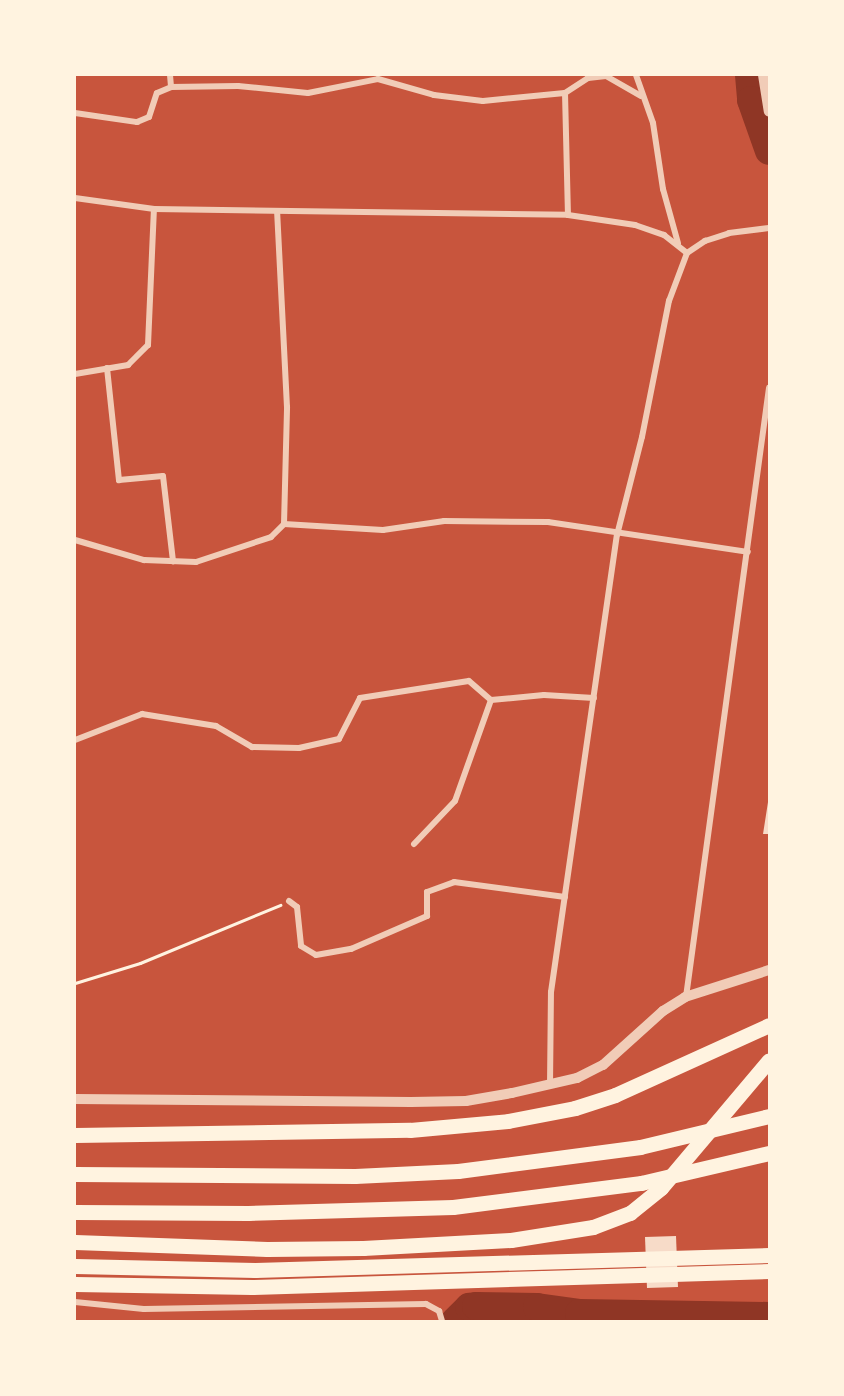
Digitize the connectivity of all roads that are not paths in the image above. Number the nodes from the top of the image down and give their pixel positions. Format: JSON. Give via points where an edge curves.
{"nodes":[{"id":1,"x":170,"y":75,"type":"edge"},
{"id":2,"x":636,"y":75,"type":"edge"},
{"id":3,"x":763,"y":75,"type":"edge"},
{"id":4,"x":377,"y":77,"type":"edge"},
{"id":5,"x":171,"y":87,"type":"junction"},
{"id":6,"x":565,"y":93,"type":"junction"},
{"id":7,"x":641,"y":96,"type":"junction"},
{"id":8,"x":769,"y":112,"type":"edge"},
{"id":9,"x":75,"y":113,"type":"edge"},
{"id":10,"x":75,"y":198,"type":"edge"},
{"id":11,"x":154,"y":209,"type":"junction"},
{"id":12,"x":277,"y":212,"type":"junction"},
{"id":13,"x":568,"y":215,"type":"junction"},
{"id":14,"x":769,"y":228,"type":"edge"},
{"id":15,"x":678,"y":244,"type":"junction"},
{"id":16,"x":687,"y":253,"type":"junction"},
{"id":17,"x":107,"y":368,"type":"junction"},
{"id":18,"x":75,"y":374,"type":"edge"},
{"id":19,"x":769,"y":388,"type":"edge"},
{"id":20,"x":284,"y":524,"type":"junction"},
{"id":21,"x":616,"y":535,"type":"junction"},
{"id":22,"x":75,"y":540,"type":"edge"},
{"id":23,"x":748,"y":552,"type":"junction"},
{"id":24,"x":173,"y":561,"type":"junction"},
{"id":25,"x":594,"y":698,"type":"junction"},
{"id":26,"x":491,"y":699,"type":"junction"},
{"id":27,"x":75,"y":740,"type":"edge"},
{"id":28,"x":414,"y":844,"type":"dead end"},
{"id":29,"x":565,"y":897,"type":"junction"},
{"id":30,"x":290,"y":901,"type":"road end"},
{"id":31,"x":769,"y":969,"type":"edge"},
{"id":32,"x":686,"y":997,"type":"junction"},
{"id":33,"x":769,"y":1025,"type":"edge"},
{"id":34,"x":769,"y":1060,"type":"edge"},
{"id":35,"x":550,"y":1085,"type":"junction"},
{"id":36,"x":75,"y":1100,"type":"edge"},
{"id":37,"x":769,"y":1116,"type":"edge"},
{"id":38,"x":75,"y":1135,"type":"edge"},
{"id":39,"x":769,"y":1153,"type":"edge"},
{"id":40,"x":75,"y":1174,"type":"edge"},
{"id":41,"x":75,"y":1212,"type":"edge"},
{"id":42,"x":75,"y":1242,"type":"edge"},
{"id":43,"x":769,"y":1255,"type":"edge"},
{"id":44,"x":75,"y":1266,"type":"edge"},
{"id":45,"x":769,"y":1271,"type":"edge"},
{"id":46,"x":81,"y":1284,"type":"edge"},
{"id":47,"x":75,"y":1302,"type":"edge"},
{"id":48,"x":87,"y":1302,"type":"junction"},
{"id":49,"x":442,"y":1321,"type":"edge"}],
"edges":[{"from":1,"to":5,"type":"street"},
{"from":2,"to":7,"type":"street"},
{"from":3,"to":8,"type":"street"},
{"from":4,"to":5,"type":"street","via":[[308,93],[238,86]]},
{"from":4,"to":6,"type":"street","via":[[434,95],[483,101]]},
{"from":5,"to":9,"type":"street","via":[[157,93],[149,117],[137,122]]},
{"from":6,"to":7,"type":"street","via":[[588,78],[606,76]]},
{"from":6,"to":13,"type":"street"},
{"from":7,"to":15,"type":"street","via":[[653,123],[663,189]]},
{"from":10,"to":11,"type":"street"},
{"from":11,"to":12,"type":"street"},
{"from":11,"to":17,"type":"street","via":[[148,345],[128,364]]},
{"from":12,"to":13,"type":"street"},
{"from":12,"to":20,"type":"street","via":[[287,407]]},
{"from":13,"to":15,"type":"street","via":[[635,225]]},
{"from":14,"to":16,"type":"street","via":[[729,233],[705,241]]},
{"from":15,"to":16,"type":"street"},
{"from":16,"to":21,"type":"street","via":[[669,301],[642,436]]},
{"from":17,"to":18,"type":"street"},
{"from":17,"to":24,"type":"street","via":[[119,480],[163,476]]},
{"from":19,"to":23,"type":"street"},
{"from":20,"to":21,"type":"street","via":[[384,530],[444,521],[548,522],[577,524]]},
{"from":20,"to":24,"type":"street","via":[[271,537],[196,562]]},
{"from":21,"to":23,"type":"street"},
{"from":21,"to":25,"type":"street"},
{"from":22,"to":24,"type":"street","via":[[144,561]]},
{"from":23,"to":32,"type":"street"},
{"from":25,"to":26,"type":"street","via":[[544,695]]},
{"from":25,"to":29,"type":"street"},
{"from":26,"to":27,"type":"street","via":[[469,681],[360,698],[339,739],[299,748],[252,747],[216,726],[142,714]]},
{"from":26,"to":28,"type":"street","via":[[455,801]]},
{"from":29,"to":30,"type":"street","via":[[454,882],[427,892],[427,916],[351,949],[316,955],[301,946],[297,907]]},
{"from":29,"to":35,"type":"street","via":[[551,992]]},
{"from":31,"to":32,"type":"street"},
{"from":32,"to":35,"type":"street","via":[[663,1011],[603,1065]]},
{"from":33,"to":38,"type":"highway","via":[[615,1095],[575,1108],[508,1121],[410,1130]]},
{"from":34,"to":42,"type":"highway","via":[[647,1202],[630,1213],[572,1232],[438,1245],[267,1249]]},
{"from":35,"to":36,"type":"street","via":[[444,1101]]},
{"from":37,"to":40,"type":"highway","via":[[640,1147],[458,1171],[343,1176]]},
{"from":39,"to":41,"type":"highway","via":[[641,1183],[453,1207],[248,1213]]},
{"from":43,"to":44,"type":"highway","via":[[255,1269]]},
{"from":45,"to":46,"type":"highway","via":[[252,1287]]},
{"from":46,"to":48,"type":"street"},
{"from":47,"to":48,"type":"street"},
{"from":48,"to":49,"type":"street","via":[[144,1309],[426,1304],[439,1311]]}]}
